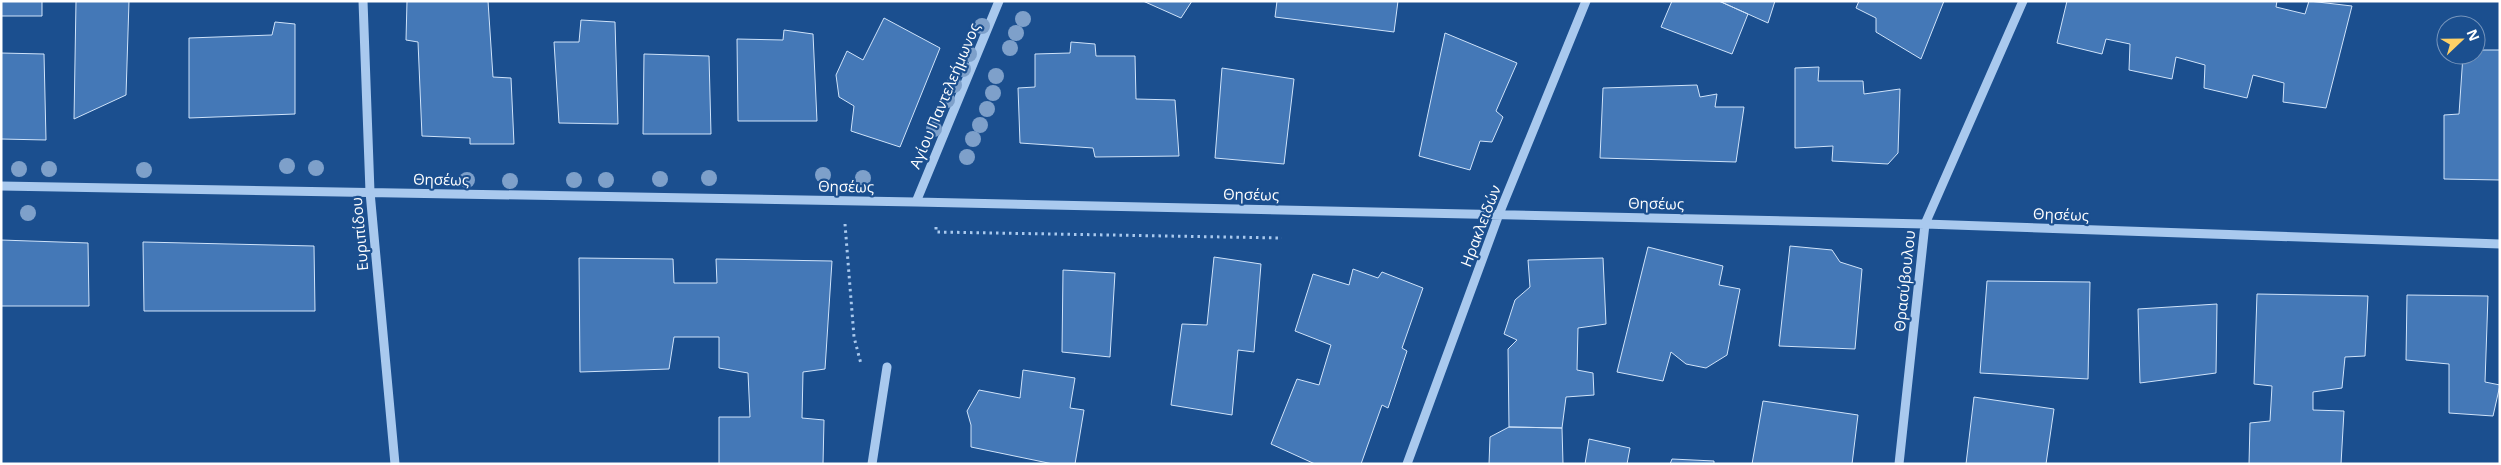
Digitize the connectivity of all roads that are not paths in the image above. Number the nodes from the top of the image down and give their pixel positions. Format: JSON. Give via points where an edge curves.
{"nodes":[{"id":1,"x":363,"y":1,"type":"edge"},
{"id":2,"x":999,"y":1,"type":"edge"},
{"id":3,"x":1586,"y":1,"type":"edge"},
{"id":4,"x":2022,"y":1,"type":"edge"},
{"id":5,"x":1,"y":186,"type":"edge"},
{"id":6,"x":370,"y":192,"type":"junction"},
{"id":7,"x":916,"y":202,"type":"junction"},
{"id":8,"x":1499,"y":214,"type":"junction"},
{"id":9,"x":1925,"y":224,"type":"junction"},
{"id":10,"x":2500,"y":244,"type":"edge"},
{"id":11,"x":887,"y":367,"type":"dead end"},
{"id":12,"x":395,"y":464,"type":"edge"},
{"id":13,"x":872,"y":464,"type":"edge"},
{"id":14,"x":1407,"y":464,"type":"edge"},
{"id":15,"x":1899,"y":464,"type":"edge"}],
"edges":[{"from":1,"to":6,"type":"street","name":"Ευριπίδου"},
{"from":2,"to":7,"type":"street","name":"Αγίου Παντελεήμωνος"},
{"from":3,"to":8,"type":"street","name":"Ηρακλειδών"},
{"from":4,"to":9,"type":"street","name":"Θρασύβουλου"},
{"from":5,"to":6,"type":"street","name":"Θησέως"},
{"from":6,"to":7,"type":"street","name":"Θησέως"},
{"from":6,"to":12,"type":"street","name":"Ευριπίδου"},
{"from":7,"to":8,"type":"street","name":"Θησέως"},
{"from":8,"to":9,"type":"street","name":"Θησέως"},
{"from":8,"to":14,"type":"street","name":"Ηρακλειδών"},
{"from":9,"to":10,"type":"street","name":"Θησέως"},
{"from":9,"to":15,"type":"street","name":"Θρασύβουλου"},
{"from":11,"to":13,"type":"street"}]}
